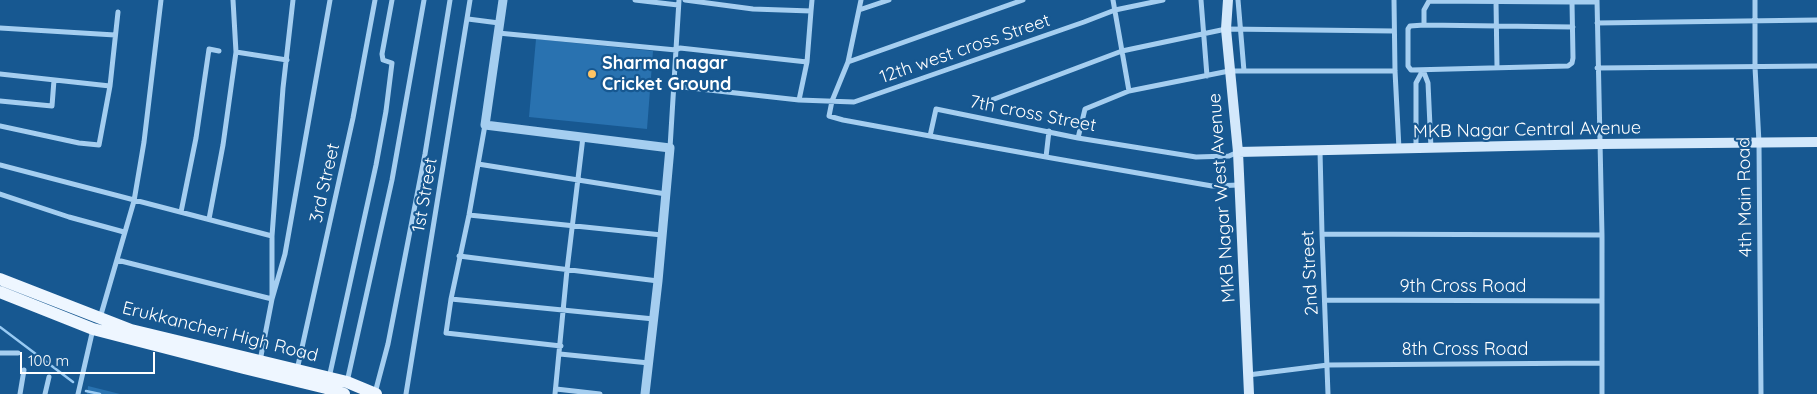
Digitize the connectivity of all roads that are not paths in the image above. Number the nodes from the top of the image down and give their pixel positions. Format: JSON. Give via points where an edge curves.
{"nodes":[{"id":1,"x":161,"y":0,"type":"edge"},
{"id":2,"x":233,"y":0,"type":"edge"},
{"id":3,"x":293,"y":0,"type":"edge"},
{"id":4,"x":330,"y":0,"type":"edge"},
{"id":5,"x":376,"y":0,"type":"edge"},
{"id":6,"x":392,"y":0,"type":"edge"},
{"id":7,"x":424,"y":0,"type":"edge"},
{"id":8,"x":450,"y":0,"type":"edge"},
{"id":9,"x":470,"y":0,"type":"edge"},
{"id":10,"x":502,"y":0,"type":"edge"},
{"id":11,"x":635,"y":0,"type":"edge"},
{"id":12,"x":685,"y":0,"type":"edge"},
{"id":13,"x":812,"y":0,"type":"edge"},
{"id":14,"x":861,"y":0,"type":"edge"},
{"id":15,"x":888,"y":0,"type":"edge"},
{"id":16,"x":1023,"y":0,"type":"edge"},
{"id":17,"x":1113,"y":0,"type":"edge"},
{"id":18,"x":1163,"y":0,"type":"edge"},
{"id":19,"x":1201,"y":0,"type":"edge"},
{"id":20,"x":1228,"y":0,"type":"edge"},
{"id":21,"x":1238,"y":0,"type":"edge"},
{"id":22,"x":1394,"y":0,"type":"edge"},
{"id":23,"x":1755,"y":0,"type":"edge"},
{"id":24,"x":1597,"y":1,"type":"edge"},
{"id":25,"x":678,"y":2,"type":"edge"},
{"id":26,"x":1496,"y":2,"type":"junction"},
{"id":27,"x":1572,"y":2,"type":"junction"},
{"id":28,"x":859,"y":10,"type":"junction"},
{"id":29,"x":1115,"y":10,"type":"junction"},
{"id":30,"x":811,"y":11,"type":"junction"},
{"id":31,"x":118,"y":12,"type":"dead end"},
{"id":32,"x":468,"y":19,"type":"junction"},
{"id":33,"x":1817,"y":20,"type":"edge"},
{"id":34,"x":1755,"y":21,"type":"junction"},
{"id":35,"x":1597,"y":22,"type":"junction"},
{"id":36,"x":1424,"y":25,"type":"junction"},
{"id":37,"x":1496,"y":26,"type":"junction"},
{"id":38,"x":1573,"y":27,"type":"junction"},
{"id":39,"x":0,"y":28,"type":"edge"},
{"id":40,"x":498,"y":28,"type":"junction"},
{"id":41,"x":1226,"y":30,"type":"junction"},
{"id":42,"x":1240,"y":30,"type":"junction"},
{"id":43,"x":1394,"y":31,"type":"junction"},
{"id":44,"x":1202,"y":34,"type":"junction"},
{"id":45,"x":115,"y":35,"type":"junction"},
{"id":46,"x":676,"y":50,"type":"junction"},
{"id":47,"x":219,"y":51,"type":"dead end"},
{"id":48,"x":1122,"y":51,"type":"junction"},
{"id":49,"x":236,"y":52,"type":"junction"},
{"id":50,"x":287,"y":60,"type":"junction"},
{"id":51,"x":807,"y":62,"type":"junction"},
{"id":52,"x":848,"y":62,"type":"junction"},
{"id":53,"x":1817,"y":66,"type":"edge"},
{"id":54,"x":1497,"y":67,"type":"junction"},
{"id":55,"x":1755,"y":67,"type":"junction"},
{"id":56,"x":1597,"y":68,"type":"junction"},
{"id":57,"x":1423,"y":70,"type":"junction"},
{"id":58,"x":1230,"y":71,"type":"junction"},
{"id":59,"x":1244,"y":71,"type":"junction"},
{"id":60,"x":1395,"y":71,"type":"junction"},
{"id":61,"x":0,"y":74,"type":"edge"},
{"id":62,"x":1206,"y":76,"type":"junction"},
{"id":63,"x":54,"y":80,"type":"junction"},
{"id":64,"x":110,"y":86,"type":"junction"},
{"id":65,"x":673,"y":86,"type":"junction"},
{"id":66,"x":1130,"y":91,"type":"junction"},
{"id":67,"x":799,"y":100,"type":"junction"},
{"id":68,"x":0,"y":101,"type":"edge"},
{"id":69,"x":832,"y":101,"type":"junction"},
{"id":70,"x":989,"y":101,"type":"dead end"},
{"id":71,"x":484,"y":125,"type":"junction"},
{"id":72,"x":0,"y":126,"type":"edge"},
{"id":73,"x":1049,"y":131,"type":"junction"},
{"id":74,"x":930,"y":136,"type":"junction"},
{"id":75,"x":584,"y":137,"type":"junction"},
{"id":76,"x":1078,"y":138,"type":"junction"},
{"id":77,"x":1817,"y":142,"type":"edge"},
{"id":78,"x":1759,"y":143,"type":"junction"},
{"id":79,"x":1600,"y":144,"type":"junction"},
{"id":80,"x":670,"y":148,"type":"junction"},
{"id":81,"x":1431,"y":148,"type":"junction"},
{"id":82,"x":1399,"y":149,"type":"junction"},
{"id":83,"x":1416,"y":149,"type":"junction"},
{"id":84,"x":1320,"y":151,"type":"junction"},
{"id":85,"x":1238,"y":152,"type":"junction"},
{"id":86,"x":1046,"y":157,"type":"junction"},
{"id":87,"x":478,"y":164,"type":"junction"},
{"id":88,"x":0,"y":165,"type":"edge"},
{"id":89,"x":578,"y":180,"type":"junction"},
{"id":90,"x":1240,"y":185,"type":"junction"},
{"id":91,"x":0,"y":194,"type":"edge"},
{"id":92,"x":666,"y":194,"type":"junction"},
{"id":93,"x":133,"y":199,"type":"junction"},
{"id":94,"x":181,"y":212,"type":"junction"},
{"id":95,"x":469,"y":215,"type":"junction"},
{"id":96,"x":209,"y":219,"type":"junction"},
{"id":97,"x":572,"y":226,"type":"junction"},
{"id":98,"x":124,"y":232,"type":"junction"},
{"id":99,"x":1322,"y":234,"type":"junction"},
{"id":100,"x":662,"y":235,"type":"junction"},
{"id":101,"x":1602,"y":235,"type":"junction"},
{"id":102,"x":272,"y":236,"type":"junction"},
{"id":103,"x":459,"y":256,"type":"junction"},
{"id":104,"x":116,"y":260,"type":"junction"},
{"id":105,"x":567,"y":270,"type":"junction"},
{"id":106,"x":0,"y":279,"type":"edge"},
{"id":107,"x":658,"y":281,"type":"junction"},
{"id":108,"x":0,"y":292,"type":"edge"},
{"id":109,"x":451,"y":298,"type":"junction"},
{"id":110,"x":272,"y":299,"type":"junction"},
{"id":111,"x":1325,"y":300,"type":"junction"},
{"id":112,"x":1602,"y":301,"type":"junction"},
{"id":113,"x":564,"y":310,"type":"junction"},
{"id":114,"x":654,"y":319,"type":"junction"},
{"id":115,"x":96,"y":324,"type":"junction"},
{"id":116,"x":561,"y":346,"type":"junction"},
{"id":117,"x":0,"y":353,"type":"edge"},
{"id":118,"x":18,"y":353,"type":"dead end"},
{"id":119,"x":560,"y":354,"type":"junction"},
{"id":120,"x":260,"y":361,"type":"junction"},
{"id":121,"x":1601,"y":362,"type":"junction"},
{"id":122,"x":648,"y":363,"type":"junction"},
{"id":123,"x":1328,"y":365,"type":"junction"},
{"id":124,"x":24,"y":370,"type":"dead end"},
{"id":125,"x":297,"y":370,"type":"junction"},
{"id":126,"x":1248,"y":375,"type":"junction"},
{"id":127,"x":48,"y":377,"type":"dead end"},
{"id":128,"x":329,"y":378,"type":"junction"},
{"id":129,"x":346,"y":388,"type":"edge"},
{"id":130,"x":556,"y":391,"type":"edge"},
{"id":131,"x":20,"y":394,"type":"edge"},
{"id":132,"x":45,"y":394,"type":"edge"},
{"id":133,"x":78,"y":394,"type":"edge"},
{"id":134,"x":376,"y":394,"type":"edge"},
{"id":135,"x":406,"y":394,"type":"edge"},
{"id":136,"x":600,"y":394,"type":"edge"},
{"id":137,"x":645,"y":394,"type":"edge"},
{"id":138,"x":1249,"y":394,"type":"edge"},
{"id":139,"x":1328,"y":394,"type":"edge"},
{"id":140,"x":1602,"y":394,"type":"edge"},
{"id":141,"x":1760,"y":394,"type":"edge"}],
"edges":[{"from":1,"to":93,"type":"street","via":[[144,142]]},
{"from":2,"to":49,"type":"street"},
{"from":3,"to":50,"type":"street"},
{"from":4,"to":110,"type":"street","via":[[285,254]]},
{"from":5,"to":125,"type":"street","name":"3rd Street","via":[[352,127]]},
{"from":6,"to":128,"type":"street","via":[[382,54],[383,60],[392,63],[386,111]]},
{"from":7,"to":129,"type":"street","via":[[392,180]]},
{"from":8,"to":134,"type":"street","via":[[424,164]]},
{"from":9,"to":32,"type":"street","name":"1st Street"},
{"from":10,"to":40,"type":"street"},
{"from":11,"to":25,"type":"street"},
{"from":12,"to":30,"type":"street","via":[[753,9]]},
{"from":13,"to":30,"type":"street"},
{"from":14,"to":28,"type":"street"},
{"from":15,"to":28,"type":"street"},
{"from":16,"to":52,"type":"street"},
{"from":17,"to":29,"type":"street"},
{"from":18,"to":29,"type":"street","name":"12th west cross Street"},
{"from":19,"to":44,"type":"street"},
{"from":20,"to":41,"type":"main road","name":"MKB Nagar West Avenue"},
{"from":21,"to":42,"type":"street"},
{"from":22,"to":43,"type":"street"},
{"from":23,"to":34,"type":"street","name":"4th Main Road"},
{"from":24,"to":27,"type":"street"},
{"from":24,"to":35,"type":"street"},
{"from":25,"to":46,"type":"street"},
{"from":26,"to":27,"type":"street"},
{"from":26,"to":36,"type":"street","via":[[1429,1],[1424,10]]},
{"from":26,"to":37,"type":"street"},
{"from":27,"to":38,"type":"street"},
{"from":28,"to":52,"type":"street"},
{"from":29,"to":48,"type":"street"},
{"from":29,"to":69,"type":"street","name":"12th west cross Street","via":[[854,102]]},
{"from":30,"to":51,"type":"street"},
{"from":31,"to":45,"type":"street"},
{"from":32,"to":40,"type":"street"},
{"from":32,"to":135,"type":"street","name":"1st Street"},
{"from":33,"to":34,"type":"street"},
{"from":34,"to":35,"type":"street"},
{"from":34,"to":55,"type":"street","name":"4th Main Road"},
{"from":35,"to":56,"type":"street"},
{"from":36,"to":37,"type":"street"},
{"from":36,"to":57,"type":"street","via":[[1408,29],[1408,66],[1411,70]]},
{"from":37,"to":38,"type":"street"},
{"from":37,"to":54,"type":"street"},
{"from":38,"to":54,"type":"street","via":[[1572,63],[1568,66]]},
{"from":39,"to":45,"type":"street"},
{"from":40,"to":46,"type":"street"},
{"from":40,"to":71,"type":"street"},
{"from":41,"to":42,"type":"street"},
{"from":41,"to":44,"type":"street"},
{"from":41,"to":58,"type":"main road","name":"MKB Nagar West Avenue"},
{"from":42,"to":43,"type":"street"},
{"from":42,"to":59,"type":"street"},
{"from":43,"to":60,"type":"street"},
{"from":44,"to":48,"type":"street"},
{"from":44,"to":62,"type":"street"},
{"from":45,"to":64,"type":"street"},
{"from":46,"to":51,"type":"street"},
{"from":46,"to":65,"type":"street"},
{"from":47,"to":94,"type":"street","via":[[209,49]]},
{"from":48,"to":66,"type":"street"},
{"from":48,"to":70,"type":"street"},
{"from":49,"to":50,"type":"street"},
{"from":49,"to":96,"type":"street"},
{"from":50,"to":102,"type":"street"},
{"from":51,"to":67,"type":"street"},
{"from":52,"to":69,"type":"street"},
{"from":53,"to":55,"type":"street"},
{"from":54,"to":57,"type":"street"},
{"from":55,"to":56,"type":"street"},
{"from":55,"to":78,"type":"street","name":"4th Main Road"},
{"from":56,"to":79,"type":"street"},
{"from":57,"to":81,"type":"street","via":[[1428,83]]},
{"from":57,"to":83,"type":"street","via":[[1416,83]]},
{"from":58,"to":59,"type":"street"},
{"from":58,"to":62,"type":"street"},
{"from":58,"to":85,"type":"main road","name":"MKB Nagar West Avenue"},
{"from":59,"to":60,"type":"street"},
{"from":60,"to":82,"type":"street"},
{"from":61,"to":63,"type":"street"},
{"from":62,"to":66,"type":"street"},
{"from":63,"to":64,"type":"street"},
{"from":63,"to":68,"type":"street","via":[[52,106]]},
{"from":64,"to":72,"type":"street","via":[[99,146]]},
{"from":65,"to":67,"type":"street","name":"12th west cross Street"},
{"from":65,"to":80,"type":"street"},
{"from":66,"to":76,"type":"street","via":[[1085,109]]},
{"from":67,"to":69,"type":"street","name":"12th west cross Street"},
{"from":69,"to":74,"type":"street","via":[[829,116]]},
{"from":71,"to":75,"type":"street"},
{"from":71,"to":87,"type":"street"},
{"from":73,"to":74,"type":"street","name":"7th cross Street","via":[[936,109]]},
{"from":73,"to":76,"type":"street","name":"7th cross Street"},
{"from":73,"to":86,"type":"street"},
{"from":74,"to":86,"type":"street"},
{"from":75,"to":80,"type":"street"},
{"from":75,"to":89,"type":"street"},
{"from":76,"to":85,"type":"street","name":"7th cross Street","via":[[1196,157],[1229,156]]},
{"from":77,"to":78,"type":"main road","name":"MKB Nagar Central Avenue"},
{"from":78,"to":79,"type":"main road","name":"MKB Nagar Central Avenue"},
{"from":78,"to":141,"type":"street","name":"4th Main Road"},
{"from":79,"to":81,"type":"main road","name":"MKB Nagar Central Avenue"},
{"from":79,"to":101,"type":"street"},
{"from":80,"to":92,"type":"street"},
{"from":81,"to":83,"type":"main road","name":"MKB Nagar Central Avenue"},
{"from":82,"to":83,"type":"main road","name":"MKB Nagar Central Avenue"},
{"from":82,"to":84,"type":"main road","name":"MKB Nagar Central Avenue"},
{"from":84,"to":85,"type":"main road","name":"MKB Nagar Central Avenue"},
{"from":84,"to":99,"type":"street","name":"2nd Street"},
{"from":85,"to":90,"type":"main road","name":"MKB Nagar West Avenue"},
{"from":86,"to":90,"type":"street","via":[[1212,186]]},
{"from":87,"to":89,"type":"street"},
{"from":87,"to":95,"type":"street"},
{"from":88,"to":93,"type":"street"},
{"from":89,"to":92,"type":"street"},
{"from":89,"to":97,"type":"street"},
{"from":90,"to":126,"type":"main road","name":"MKB Nagar West Avenue"},
{"from":91,"to":98,"type":"street"},
{"from":92,"to":100,"type":"street"},
{"from":93,"to":94,"type":"street"},
{"from":93,"to":98,"type":"street"},
{"from":94,"to":96,"type":"street"},
{"from":95,"to":97,"type":"street"},
{"from":95,"to":103,"type":"street"},
{"from":96,"to":102,"type":"street"},
{"from":97,"to":100,"type":"street"},
{"from":97,"to":105,"type":"street"},
{"from":98,"to":104,"type":"street"},
{"from":99,"to":101,"type":"street"},
{"from":99,"to":111,"type":"street","name":"2nd Street"},
{"from":100,"to":107,"type":"street"},
{"from":101,"to":112,"type":"street"},
{"from":102,"to":110,"type":"street"},
{"from":103,"to":105,"type":"street"},
{"from":103,"to":109,"type":"street"},
{"from":104,"to":110,"type":"street"},
{"from":104,"to":115,"type":"street"},
{"from":105,"to":107,"type":"street"},
{"from":105,"to":113,"type":"street"},
{"from":106,"to":115,"type":"main road","name":"Erukkancheri High Road"},
{"from":107,"to":114,"type":"street"},
{"from":108,"to":115,"type":"main road"},
{"from":109,"to":113,"type":"street"},
{"from":109,"to":116,"type":"street","via":[[446,333]]},
{"from":110,"to":120,"type":"street"},
{"from":111,"to":112,"type":"street","name":"9th Cross Road"},
{"from":111,"to":123,"type":"street","name":"2nd Street"},
{"from":112,"to":121,"type":"street"},
{"from":113,"to":114,"type":"street"},
{"from":113,"to":116,"type":"street"},
{"from":114,"to":122,"type":"street"},
{"from":115,"to":120,"type":"main road","name":"Erukkancheri High Road"},
{"from":115,"to":129,"type":"main road","via":[[244,368],[326,388]]},
{"from":115,"to":133,"type":"street"},
{"from":116,"to":119,"type":"street"},
{"from":117,"to":118,"type":"street"},
{"from":119,"to":122,"type":"street"},
{"from":119,"to":130,"type":"street"},
{"from":120,"to":125,"type":"main road","name":"Erukkancheri High Road"},
{"from":121,"to":123,"type":"street","name":"8th Cross Road"},
{"from":121,"to":140,"type":"street"},
{"from":122,"to":137,"type":"street"},
{"from":123,"to":126,"type":"street","name":"8th Cross Road"},
{"from":123,"to":139,"type":"street","name":"2nd Street"},
{"from":124,"to":131,"type":"street"},
{"from":125,"to":128,"type":"main road","name":"Erukkancheri High Road"},
{"from":126,"to":138,"type":"main road","name":"MKB Nagar West Avenue"},
{"from":127,"to":132,"type":"street"},
{"from":128,"to":129,"type":"main road","name":"Erukkancheri High Road"},
{"from":129,"to":134,"type":"main road","name":"Erukkancheri High Road"},
{"from":130,"to":136,"type":"street"}]}
